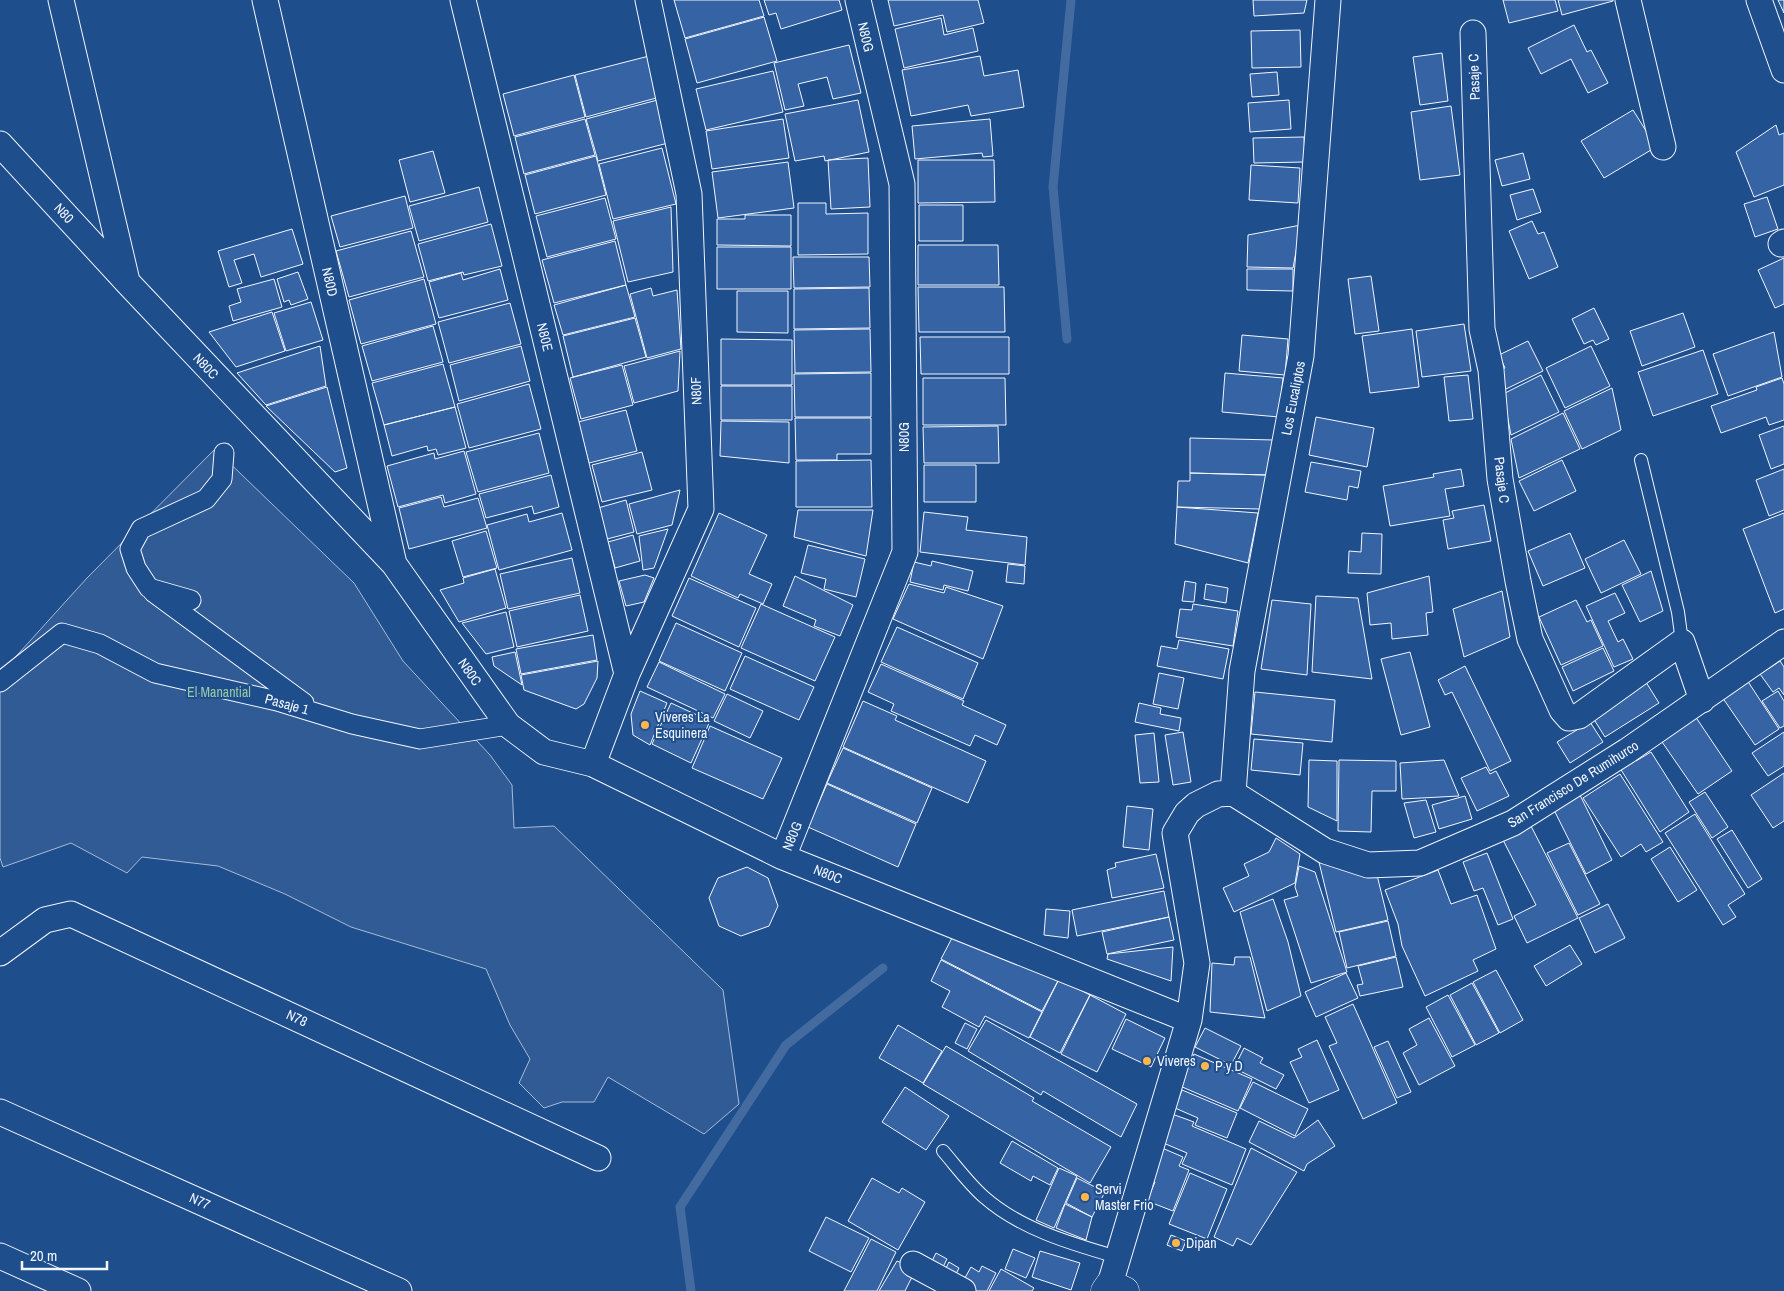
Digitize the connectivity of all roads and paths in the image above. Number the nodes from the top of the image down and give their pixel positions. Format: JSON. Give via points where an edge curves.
{"nodes":[{"id":1,"x":61,"y":0,"type":"edge"},
{"id":2,"x":265,"y":0,"type":"edge"},
{"id":3,"x":463,"y":0,"type":"edge"},
{"id":4,"x":648,"y":0,"type":"edge"},
{"id":5,"x":858,"y":0,"type":"edge"},
{"id":6,"x":1328,"y":0,"type":"edge"},
{"id":7,"x":1628,"y":0,"type":"edge"},
{"id":8,"x":1759,"y":0,"type":"edge"},
{"id":9,"x":1473,"y":34,"type":"dead end"},
{"id":10,"x":1784,"y":70,"type":"edge"},
{"id":11,"x":0,"y":144,"type":"edge"},
{"id":12,"x":1663,"y":147,"type":"dead end"},
{"id":13,"x":128,"y":283,"type":"junction"},
{"id":14,"x":224,"y":452,"type":"dead end"},
{"id":15,"x":1641,"y":460,"type":"dead end"},
{"id":16,"x":394,"y":564,"type":"junction"},
{"id":17,"x":148,"y":588,"type":"junction"},
{"id":18,"x":191,"y":600,"type":"dead end"},
{"id":19,"x":1682,"y":642,"type":"junction"},
{"id":20,"x":1784,"y":642,"type":"edge"},
{"id":21,"x":627,"y":674,"type":"junction"},
{"id":22,"x":0,"y":682,"type":"edge"},
{"id":23,"x":1702,"y":700,"type":"junction"},
{"id":24,"x":317,"y":713,"type":"junction"},
{"id":25,"x":508,"y":726,"type":"junction"},
{"id":26,"x":593,"y":764,"type":"junction"},
{"id":27,"x":1233,"y":793,"type":"junction"},
{"id":28,"x":784,"y":857,"type":"junction"},
{"id":29,"x":0,"y":953,"type":"edge"},
{"id":30,"x":1189,"y":1020,"type":"junction"},
{"id":31,"x":0,"y":1112,"type":"edge"},
{"id":32,"x":943,"y":1151,"type":"dead end"},
{"id":33,"x":598,"y":1158,"type":"dead end"},
{"id":34,"x":0,"y":1256,"type":"edge"},
{"id":35,"x":1117,"y":1257,"type":"junction"},
{"id":36,"x":913,"y":1264,"type":"dead end"},
{"id":37,"x":1114,"y":1289,"type":"edge"},
{"id":38,"x":78,"y":1291,"type":"edge"},
{"id":39,"x":399,"y":1291,"type":"edge"},
{"id":40,"x":963,"y":1291,"type":"edge"}],
"edges":[{"from":1,"to":13,"type":"street"},
{"from":2,"to":16,"type":"street","name":"N80D"},
{"from":3,"to":21,"type":"street","name":"N80E"},
{"from":4,"to":21,"type":"street","name":"N80F","via":[[689,194],[701,509]]},
{"from":5,"to":28,"type":"street","name":"N80G","via":[[902,184],[905,552]]},
{"from":6,"to":27,"type":"street","name":"Los Eucaliptos","via":[[1301,356],[1242,671]]},
{"from":7,"to":12,"type":"street"},
{"from":8,"to":10,"type":"street"},
{"from":9,"to":19,"type":"street","name":"Pasaje C","via":[[1482,329],[1491,370],[1500,479],[1530,640],[1562,710],[1569,718],[1579,716]]},
{"from":11,"to":13,"type":"street","name":"N80"},
{"from":13,"to":16,"type":"street","name":"N80C"},
{"from":14,"to":17,"type":"street","via":[[222,480],[206,498],[141,529],[130,549],[136,568]]},
{"from":15,"to":19,"type":"lane","via":[[1678,612]]},
{"from":16,"to":25,"type":"street","name":"N80C"},
{"from":17,"to":18,"type":"street"},
{"from":17,"to":24,"type":"street"},
{"from":19,"to":23,"type":"street"},
{"from":20,"to":23,"type":"street","name":"San Francisco De Rumihurco"},
{"from":21,"to":26,"type":"street","name":"N80F"},
{"from":22,"to":24,"type":"street","name":"Pasaje 1","via":[[62,633],[100,644],[156,673]]},
{"from":23,"to":27,"type":"street","name":"San Francisco De Rumihurco","via":[[1513,824],[1420,864],[1368,865],[1325,851]]},
{"from":24,"to":25,"type":"street","name":"Pasaje 1","via":[[420,738]]},
{"from":25,"to":26,"type":"street","name":"N80C","via":[[544,752]]},
{"from":26,"to":28,"type":"street","name":"N80C"},
{"from":27,"to":30,"type":"street","via":[[1218,794],[1196,805],[1175,833],[1196,963]]},
{"from":28,"to":30,"type":"street","name":"N80C"},
{"from":29,"to":33,"type":"street","name":"N78","via":[[45,920],[71,914]]},
{"from":30,"to":35,"type":"street"},
{"from":31,"to":39,"type":"street","name":"N77"},
{"from":32,"to":35,"type":"lane","via":[[984,1197],[1015,1219]]},
{"from":34,"to":38,"type":"street"},
{"from":35,"to":37,"type":"street"},
{"from":36,"to":40,"type":"street"}]}
